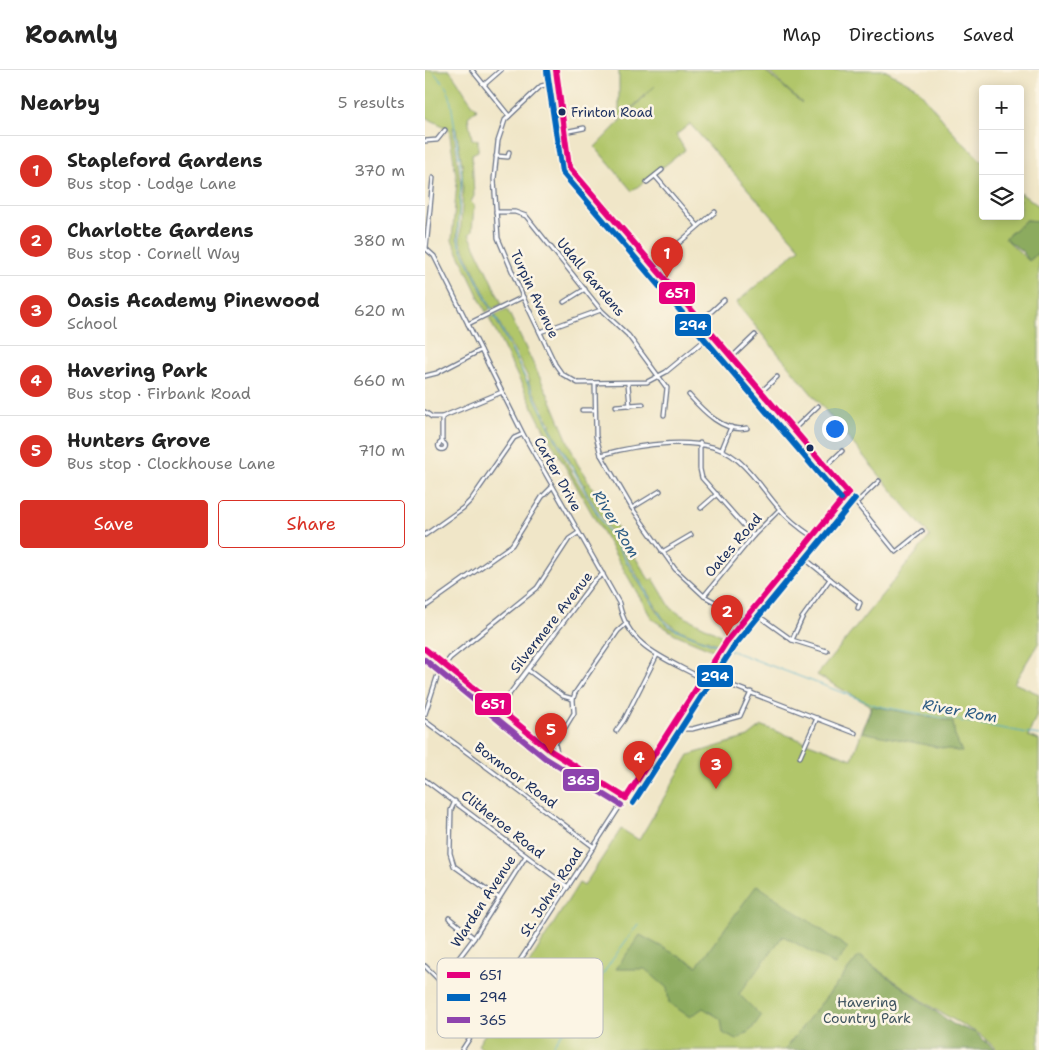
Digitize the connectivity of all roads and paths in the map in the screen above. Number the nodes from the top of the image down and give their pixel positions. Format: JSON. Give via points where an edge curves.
{"nodes":[{"id":1,"x":472,"y":70,"type":"edge"},
{"id":2,"x":501,"y":70,"type":"edge"},
{"id":3,"x":556,"y":70,"type":"edge"},
{"id":4,"x":557,"y":82,"type":"junction"},
{"id":5,"x":485,"y":84,"type":"junction"},
{"id":6,"x":509,"y":116,"type":"junction"},
{"id":7,"x":584,"y":128,"type":"dead end"},
{"id":8,"x":445,"y":130,"type":"dead end"},
{"id":9,"x":564,"y":132,"type":"junction"},
{"id":10,"x":425,"y":141,"type":"edge"},
{"id":11,"x":509,"y":152,"type":"dead end"},
{"id":12,"x":496,"y":156,"type":"junction"},
{"id":13,"x":662,"y":170,"type":"dead end"},
{"id":14,"x":655,"y":176,"type":"junction"},
{"id":15,"x":433,"y":178,"type":"dead end"},
{"id":16,"x":647,"y":182,"type":"dead end"},
{"id":17,"x":496,"y":212,"type":"junction"},
{"id":18,"x":715,"y":212,"type":"dead end"},
{"id":19,"x":698,"y":226,"type":"junction"},
{"id":20,"x":425,"y":248,"type":"edge"},
{"id":21,"x":652,"y":266,"type":"junction"},
{"id":22,"x":585,"y":289,"type":"junction"},
{"id":23,"x":523,"y":297,"type":"junction"},
{"id":24,"x":724,"y":300,"type":"dead end"},
{"id":25,"x":564,"y":302,"type":"dead end"},
{"id":26,"x":601,"y":310,"type":"junction"},
{"id":27,"x":700,"y":322,"type":"junction"},
{"id":28,"x":468,"y":324,"type":"junction"},
{"id":29,"x":540,"y":332,"type":"junction"},
{"id":30,"x":711,"y":334,"type":"junction"},
{"id":31,"x":755,"y":335,"type":"dead end"},
{"id":32,"x":481,"y":350,"type":"junction"},
{"id":33,"x":732,"y":356,"type":"junction"},
{"id":34,"x":425,"y":376,"type":"edge"},
{"id":35,"x":658,"y":377,"type":"junction"},
{"id":36,"x":777,"y":378,"type":"dead end"},
{"id":37,"x":595,"y":384,"type":"junction"},
{"id":38,"x":628,"y":384,"type":"junction"},
{"id":39,"x":762,"y":391,"type":"junction"},
{"id":40,"x":502,"y":392,"type":"junction"},
{"id":41,"x":689,"y":395,"type":"dead end"},
{"id":42,"x":643,"y":404,"type":"dead end"},
{"id":43,"x":616,"y":406,"type":"dead end"},
{"id":44,"x":630,"y":406,"type":"junction"},
{"id":45,"x":818,"y":406,"type":"dead end"},
{"id":46,"x":581,"y":410,"type":"dead end"},
{"id":47,"x":595,"y":410,"type":"junction"},
{"id":48,"x":425,"y":412,"type":"edge"},
{"id":49,"x":664,"y":415,"type":"dead end"},
{"id":50,"x":442,"y":417,"type":"junction"},
{"id":51,"x":731,"y":427,"type":"junction"},
{"id":52,"x":747,"y":428,"type":"dead end"},
{"id":53,"x":795,"y":428,"type":"junction"},
{"id":54,"x":523,"y":434,"type":"junction"},
{"id":55,"x":442,"y":442,"type":"dead end"},
{"id":56,"x":700,"y":443,"type":"junction"},
{"id":57,"x":722,"y":449,"type":"junction"},
{"id":58,"x":842,"y":451,"type":"dead end"},
{"id":59,"x":601,"y":455,"type":"junction"},
{"id":60,"x":826,"y":466,"type":"junction"},
{"id":61,"x":879,"y":481,"type":"dead end"},
{"id":62,"x":552,"y":487,"type":"junction"},
{"id":63,"x":660,"y":492,"type":"dead end"},
{"id":64,"x":847,"y":493,"type":"junction"},
{"id":65,"x":717,"y":494,"type":"junction"},
{"id":66,"x":856,"y":503,"type":"junction"},
{"id":67,"x":632,"y":508,"type":"junction"},
{"id":68,"x":701,"y":508,"type":"dead end"},
{"id":69,"x":780,"y":509,"type":"junction"},
{"id":70,"x":922,"y":531,"type":"dead end"},
{"id":71,"x":578,"y":533,"type":"junction"},
{"id":72,"x":425,"y":535,"type":"edge"},
{"id":73,"x":691,"y":535,"type":"dead end"},
{"id":74,"x":753,"y":536,"type":"junction"},
{"id":75,"x":813,"y":537,"type":"junction"},
{"id":76,"x":662,"y":552,"type":"junction"},
{"id":77,"x":799,"y":554,"type":"junction"},
{"id":78,"x":603,"y":574,"type":"junction"},
{"id":79,"x":830,"y":579,"type":"junction"},
{"id":80,"x":704,"y":596,"type":"junction"},
{"id":81,"x":425,"y":607,"type":"edge"},
{"id":82,"x":858,"y":608,"type":"dead end"},
{"id":83,"x":753,"y":612,"type":"junction"},
{"id":84,"x":744,"y":622,"type":"junction"},
{"id":85,"x":627,"y":624,"type":"junction"},
{"id":86,"x":792,"y":640,"type":"junction"},
{"id":87,"x":425,"y":649,"type":"edge"},
{"id":88,"x":827,"y":650,"type":"dead end"},
{"id":89,"x":657,"y":655,"type":"junction"},
{"id":90,"x":445,"y":665,"type":"junction"},
{"id":91,"x":528,"y":670,"type":"junction"},
{"id":92,"x":704,"y":677,"type":"junction"},
{"id":93,"x":751,"y":692,"type":"junction"},
{"id":94,"x":573,"y":699,"type":"junction"},
{"id":95,"x":499,"y":708,"type":"junction"},
{"id":96,"x":425,"y":714,"type":"edge"},
{"id":97,"x":817,"y":718,"type":"junction"},
{"id":98,"x":425,"y":722,"type":"edge"},
{"id":99,"x":674,"y":723,"type":"junction"},
{"id":100,"x":616,"y":731,"type":"dead end"},
{"id":101,"x":855,"y":733,"type":"dead end"},
{"id":102,"x":555,"y":744,"type":"junction"},
{"id":103,"x":545,"y":746,"type":"junction"},
{"id":104,"x":558,"y":755,"type":"junction"},
{"id":105,"x":801,"y":757,"type":"dead end"},
{"id":106,"x":425,"y":780,"type":"edge"},
{"id":107,"x":625,"y":798,"type":"junction"},
{"id":108,"x":455,"y":801,"type":"junction"},
{"id":109,"x":594,"y":847,"type":"junction"},
{"id":110,"x":526,"y":856,"type":"junction"},
{"id":111,"x":568,"y":888,"type":"junction"},
{"id":112,"x":499,"y":898,"type":"junction"},
{"id":113,"x":449,"y":918,"type":"dead end"},
{"id":114,"x":474,"y":938,"type":"junction"},
{"id":115,"x":459,"y":958,"type":"edge"},
{"id":116,"x":522,"y":958,"type":"edge"},
{"id":117,"x":425,"y":966,"type":"edge"},
{"id":118,"x":437,"y":980,"type":"edge"},
{"id":119,"x":470,"y":1038,"type":"edge"},
{"id":120,"x":462,"y":1050,"type":"edge"}],
"edges":[{"from":1,"to":5,"type":"street"},
{"from":2,"to":5,"type":"street"},
{"from":3,"to":4,"type":"street"},
{"from":4,"to":6,"type":"street","name":"Turpin Avenue","via":[[541,86]]},
{"from":4,"to":9,"type":"street"},
{"from":5,"to":6,"type":"street"},
{"from":6,"to":12,"type":"street","name":"Turpin Avenue","via":[[501,131]]},
{"from":7,"to":9,"type":"street"},
{"from":8,"to":10,"type":"street","via":[[437,140]]},
{"from":9,"to":21,"type":"street","via":[[569,167]]},
{"from":11,"to":12,"type":"street","via":[[508,157]]},
{"from":12,"to":17,"type":"street","name":"Turpin Avenue"},
{"from":13,"to":14,"type":"street"},
{"from":14,"to":16,"type":"street"},
{"from":14,"to":19,"type":"street"},
{"from":15,"to":20,"type":"street"},
{"from":17,"to":22,"type":"street","name":"Udall Gardens","via":[[515,212],[526,216]]},
{"from":17,"to":23,"type":"street","name":"Turpin Avenue","via":[[498,238]]},
{"from":18,"to":19,"type":"street"},
{"from":19,"to":21,"type":"street"},
{"from":20,"to":28,"type":"street","name":"Carter Drive","via":[[434,256]]},
{"from":21,"to":27,"type":"street"},
{"from":22,"to":25,"type":"street"},
{"from":22,"to":26,"type":"street","name":"Udall Gardens"},
{"from":23,"to":28,"type":"street"},
{"from":23,"to":29,"type":"street","name":"Turpin Avenue"},
{"from":24,"to":27,"type":"street"},
{"from":26,"to":29,"type":"street"},
{"from":26,"to":35,"type":"street","name":"Udall Gardens","via":[[628,335]]},
{"from":27,"to":30,"type":"street"},
{"from":28,"to":32,"type":"street","name":"Carter Drive"},
{"from":29,"to":37,"type":"street","name":"Turpin Avenue","via":[[562,374],[573,382]]},
{"from":30,"to":33,"type":"street"},
{"from":30,"to":35,"type":"street","name":"Turpin Avenue"},
{"from":31,"to":33,"type":"street"},
{"from":32,"to":34,"type":"street"},
{"from":32,"to":40,"type":"street","name":"Carter Drive"},
{"from":33,"to":39,"type":"street"},
{"from":35,"to":38,"type":"street","name":"Turpin Avenue"},
{"from":35,"to":49,"type":"street","name":"Udall Gardens","via":[[667,388]]},
{"from":36,"to":39,"type":"street"},
{"from":37,"to":38,"type":"street","name":"Turpin Avenue"},
{"from":37,"to":47,"type":"street"},
{"from":38,"to":44,"type":"street"},
{"from":39,"to":53,"type":"street"},
{"from":40,"to":50,"type":"street"},
{"from":40,"to":54,"type":"street","name":"Carter Drive"},
{"from":41,"to":51,"type":"street","via":[[711,418]]},
{"from":42,"to":44,"type":"street"},
{"from":43,"to":44,"type":"street"},
{"from":45,"to":53,"type":"street"},
{"from":46,"to":47,"type":"street"},
{"from":47,"to":59,"type":"street"},
{"from":48,"to":50,"type":"street"},
{"from":50,"to":55,"type":"street"},
{"from":51,"to":52,"type":"street","via":[[738,430]]},
{"from":51,"to":57,"type":"street"},
{"from":53,"to":60,"type":"street"},
{"from":54,"to":62,"type":"street","name":"Carter Drive"},
{"from":54,"to":72,"type":"street","via":[[514,438],[463,508]]},
{"from":56,"to":57,"type":"street"},
{"from":56,"to":59,"type":"street","via":[[623,448]]},
{"from":56,"to":65,"type":"street","via":[[702,478]]},
{"from":57,"to":69,"type":"street","via":[[741,464]]},
{"from":58,"to":60,"type":"street"},
{"from":59,"to":67,"type":"street"},
{"from":60,"to":64,"type":"street"},
{"from":61,"to":66,"type":"street"},
{"from":62,"to":71,"type":"street","name":"Carter Drive"},
{"from":62,"to":81,"type":"street","via":[[542,497],[512,545]]},
{"from":63,"to":67,"type":"street"},
{"from":64,"to":66,"type":"street"},
{"from":64,"to":75,"type":"street","name":"St. Johns Road"},
{"from":65,"to":68,"type":"street"},
{"from":65,"to":74,"type":"street"},
{"from":66,"to":70,"type":"street","via":[[896,552]]},
{"from":67,"to":76,"type":"street"},
{"from":69,"to":74,"type":"street","name":"Oates Road"},
{"from":69,"to":75,"type":"street"},
{"from":71,"to":78,"type":"street","name":"Carter Drive"},
{"from":71,"to":90,"type":"street","via":[[569,539],[537,588]]},
{"from":73,"to":76,"type":"street"},
{"from":74,"to":80,"type":"street","name":"Oates Road"},
{"from":75,"to":77,"type":"street","name":"St. Johns Road"},
{"from":76,"to":80,"type":"street"},
{"from":77,"to":79,"type":"street"},
{"from":77,"to":83,"type":"street","name":"St. Johns Road"},
{"from":78,"to":85,"type":"street","name":"Carter Drive"},
{"from":78,"to":91,"type":"street","name":"Silvermere Avenue"},
{"from":79,"to":82,"type":"street","via":[[860,603]]},
{"from":79,"to":86,"type":"street","via":[[802,618]]},
{"from":80,"to":84,"type":"street"},
{"from":83,"to":84,"type":"street","name":"St. Johns Road"},
{"from":83,"to":86,"type":"street"},
{"from":84,"to":92,"type":"street","name":"St. Johns Road"},
{"from":85,"to":89,"type":"street","name":"Carter Drive","via":[[641,645]]},
{"from":85,"to":94,"type":"street","via":[[618,631]]},
{"from":86,"to":88,"type":"street"},
{"from":87,"to":90,"type":"street"},
{"from":89,"to":92,"type":"street","name":"Carter Drive"},
{"from":89,"to":100,"type":"street"},
{"from":90,"to":95,"type":"street"},
{"from":90,"to":96,"type":"street"},
{"from":91,"to":94,"type":"street","via":[[563,696]]},
{"from":91,"to":95,"type":"street","name":"Silvermere Avenue"},
{"from":92,"to":93,"type":"street","name":"Carter Drive"},
{"from":92,"to":99,"type":"street","name":"St. Johns Road"},
{"from":93,"to":97,"type":"street","name":"Carter Drive"},
{"from":93,"to":99,"type":"street","via":[[740,716],[693,729]]},
{"from":94,"to":102,"type":"street","via":[[573,713]]},
{"from":95,"to":103,"type":"street"},
{"from":97,"to":101,"type":"street","name":"Carter Drive"},
{"from":97,"to":105,"type":"street"},
{"from":98,"to":109,"type":"street","name":"Boxmoor Road"},
{"from":99,"to":107,"type":"street","name":"St. Johns Road"},
{"from":102,"to":103,"type":"street"},
{"from":102,"to":104,"type":"street"},
{"from":103,"to":104,"type":"street"},
{"from":104,"to":107,"type":"street"},
{"from":106,"to":108,"type":"street","name":"Clitheroe Road"},
{"from":107,"to":109,"type":"street","name":"St. Johns Road"},
{"from":108,"to":110,"type":"street","name":"Clitheroe Road"},
{"from":108,"to":112,"type":"street","via":[[451,810],[450,844],[454,866]]},
{"from":109,"to":111,"type":"street","name":"St. Johns Road"},
{"from":110,"to":111,"type":"street","name":"Clitheroe Road"},
{"from":110,"to":112,"type":"street","name":"Warden Avenue"},
{"from":111,"to":116,"type":"street","name":"St. Johns Road"},
{"from":112,"to":114,"type":"street","name":"Warden Avenue"},
{"from":113,"to":114,"type":"street"},
{"from":114,"to":115,"type":"street","name":"Warden Avenue"},
{"from":117,"to":118,"type":"street"},
{"from":119,"to":120,"type":"street","name":"St. Johns Road"}]}
